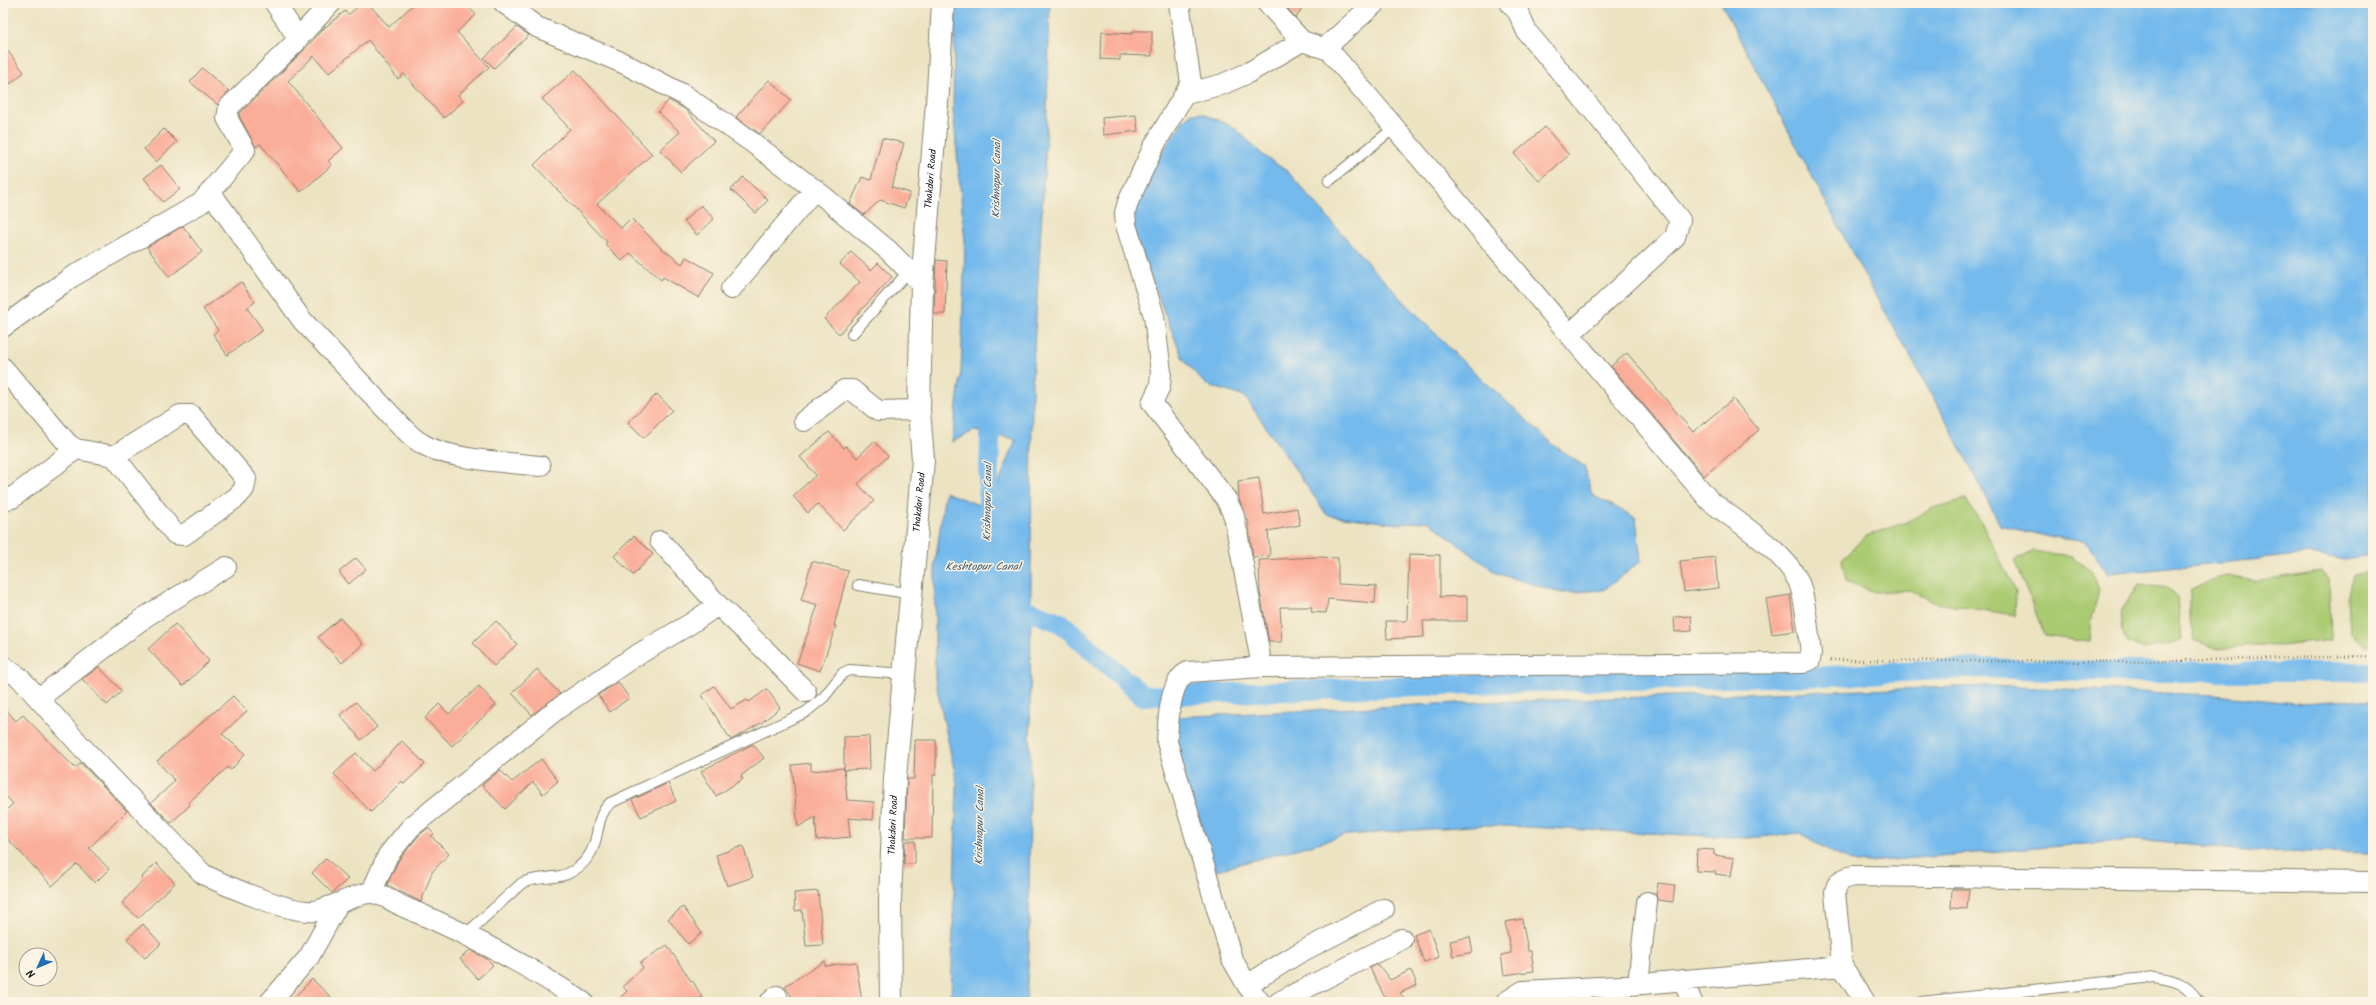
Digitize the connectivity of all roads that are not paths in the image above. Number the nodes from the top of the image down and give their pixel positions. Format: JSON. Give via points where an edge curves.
{"nodes":[{"id":1,"x":275,"y":3,"type":"edge"},
{"id":2,"x":331,"y":3,"type":"edge"},
{"id":3,"x":504,"y":3,"type":"edge"},
{"id":4,"x":943,"y":3,"type":"edge"},
{"id":5,"x":1179,"y":3,"type":"edge"},
{"id":6,"x":1268,"y":3,"type":"edge"},
{"id":7,"x":1375,"y":3,"type":"edge"},
{"id":8,"x":1510,"y":3,"type":"edge"},
{"id":9,"x":298,"y":38,"type":"junction"},
{"id":10,"x":1302,"y":41,"type":"junction"},
{"id":11,"x":1325,"y":48,"type":"junction"},
{"id":12,"x":1186,"y":94,"type":"junction"},
{"id":13,"x":1395,"y":127,"type":"junction"},
{"id":14,"x":1329,"y":181,"type":"dead end"},
{"id":15,"x":815,"y":189,"type":"junction"},
{"id":16,"x":211,"y":194,"type":"junction"},
{"id":17,"x":916,"y":277,"type":"junction"},
{"id":18,"x":731,"y":289,"type":"dead end"},
{"id":19,"x":3,"y":327,"type":"edge"},
{"id":20,"x":852,"y":334,"type":"dead end"},
{"id":21,"x":1569,"y":335,"type":"junction"},
{"id":22,"x":3,"y":368,"type":"edge"},
{"id":23,"x":919,"y":410,"type":"junction"},
{"id":24,"x":804,"y":421,"type":"dead end"},
{"id":25,"x":76,"y":449,"type":"junction"},
{"id":26,"x":114,"y":456,"type":"junction"},
{"id":27,"x":540,"y":466,"type":"dead end"},
{"id":28,"x":3,"y":496,"type":"edge"},
{"id":29,"x":660,"y":541,"type":"dead end"},
{"id":30,"x":226,"y":567,"type":"dead end"},
{"id":31,"x":858,"y":585,"type":"dead end"},
{"id":32,"x":912,"y":594,"type":"junction"},
{"id":33,"x":718,"y":606,"type":"junction"},
{"id":34,"x":3,"y":666,"type":"edge"},
{"id":35,"x":1262,"y":667,"type":"junction"},
{"id":36,"x":904,"y":674,"type":"junction"},
{"id":37,"x":806,"y":692,"type":"dead end"},
{"id":38,"x":38,"y":698,"type":"junction"},
{"id":39,"x":2373,"y":882,"type":"edge"},
{"id":40,"x":371,"y":893,"type":"junction"},
{"id":41,"x":1647,"y":902,"type":"dead end"},
{"id":42,"x":337,"y":906,"type":"junction"},
{"id":43,"x":1384,"y":909,"type":"dead end"},
{"id":44,"x":464,"y":935,"type":"junction"},
{"id":45,"x":1402,"y":939,"type":"dead end"},
{"id":46,"x":1842,"y":966,"type":"junction"},
{"id":47,"x":1683,"y":980,"type":"junction"},
{"id":48,"x":1638,"y":984,"type":"junction"},
{"id":49,"x":1246,"y":985,"type":"junction"},
{"id":50,"x":270,"y":1002,"type":"edge"},
{"id":51,"x":583,"y":1002,"type":"edge"},
{"id":52,"x":892,"y":1002,"type":"edge"},
{"id":53,"x":1260,"y":1002,"type":"edge"},
{"id":54,"x":1279,"y":1002,"type":"edge"},
{"id":55,"x":1506,"y":1002,"type":"edge"},
{"id":56,"x":1692,"y":1002,"type":"edge"},
{"id":57,"x":1865,"y":1002,"type":"edge"},
{"id":58,"x":1921,"y":1002,"type":"edge"},
{"id":59,"x":2199,"y":1002,"type":"edge"}],
"edges":[{"from":1,"to":9,"type":"street"},
{"from":2,"to":9,"type":"street"},
{"from":3,"to":15,"type":"street","via":[[537,27],[623,63],[684,95]]},
{"from":4,"to":17,"type":"street","name":"Thakdari Road","via":[[938,91]]},
{"from":5,"to":12,"type":"street","via":[[1191,74],[1191,83]]},
{"from":6,"to":10,"type":"street"},
{"from":7,"to":11,"type":"street"},
{"from":8,"to":21,"type":"street","via":[[1518,12],[1527,32],[1680,220],[1675,237]]},
{"from":9,"to":16,"type":"street","via":[[226,112],[246,150]]},
{"from":10,"to":11,"type":"street"},
{"from":10,"to":12,"type":"street","via":[[1248,73],[1223,84]]},
{"from":11,"to":13,"type":"street"},
{"from":12,"to":35,"type":"street","via":[[1154,146],[1128,202],[1126,225],[1154,316],[1161,372],[1160,386],[1152,403],[1226,499],[1234,516]]},
{"from":13,"to":14,"type":"lane"},
{"from":13,"to":21,"type":"street"},
{"from":15,"to":17,"type":"street"},
{"from":15,"to":18,"type":"street"},
{"from":16,"to":19,"type":"street","via":[[183,215],[70,278]]},
{"from":16,"to":27,"type":"street","via":[[302,320],[383,409],[415,439],[437,450],[462,456]]},
{"from":17,"to":20,"type":"lane"},
{"from":17,"to":23,"type":"street","name":"Thakdari Road"},
{"from":21,"to":35,"type":"street","via":[[1710,501],[1778,554],[1792,569],[1801,588],[1810,660],[1803,663]]},
{"from":22,"to":25,"type":"street","via":[[68,444]]},
{"from":23,"to":24,"type":"street","via":[[878,411],[852,390],[844,390]]},
{"from":23,"to":32,"type":"street","name":"Thakdari Road","via":[[923,460]]},
{"from":25,"to":26,"type":"street"},
{"from":25,"to":28,"type":"street","via":[[12,498]]},
{"from":26,"to":26,"type":"street","via":[[175,534],[184,535],[244,489],[246,479],[191,415],[180,415]]},
{"from":29,"to":33,"type":"street"},
{"from":30,"to":38,"type":"street","via":[[145,617]]},
{"from":31,"to":32,"type":"lane"},
{"from":32,"to":36,"type":"street","name":"Thakdari Road"},
{"from":33,"to":37,"type":"street"},
{"from":33,"to":40,"type":"street","via":[[632,658],[556,710],[410,827],[388,855]]},
{"from":34,"to":38,"type":"street","via":[[20,678]]},
{"from":35,"to":49,"type":"street","via":[[1188,672],[1177,681],[1168,718],[1168,742],[1232,959]]},
{"from":36,"to":44,"type":"lane","via":[[849,670],[843,672],[816,706],[806,712],[610,803],[602,813],[595,846],[587,859],[572,871],[558,877],[522,883]]},
{"from":36,"to":52,"type":"street","name":"Thakdari Road","via":[[895,778],[890,900]]},
{"from":38,"to":42,"type":"street","via":[[202,874],[220,883],[295,909],[313,911]]},
{"from":39,"to":46,"type":"street","via":[[1853,876],[1837,884],[1835,892]]},
{"from":40,"to":42,"type":"street","via":[[351,898]]},
{"from":40,"to":44,"type":"street"},
{"from":41,"to":48,"type":"street"},
{"from":42,"to":50,"type":"street","via":[[309,957]]},
{"from":43,"to":49,"type":"street","via":[[1299,953]]},
{"from":44,"to":51,"type":"street","via":[[532,969]]},
{"from":45,"to":54,"type":"street"},
{"from":46,"to":47,"type":"street"},
{"from":46,"to":57,"type":"street"},
{"from":47,"to":48,"type":"street"},
{"from":47,"to":56,"type":"street"},
{"from":48,"to":55,"type":"street","via":[[1523,991]]},
{"from":49,"to":53,"type":"street"},
{"from":58,"to":59,"type":"lane","via":[[2154,977],[2172,980],[2187,987]]}]}
